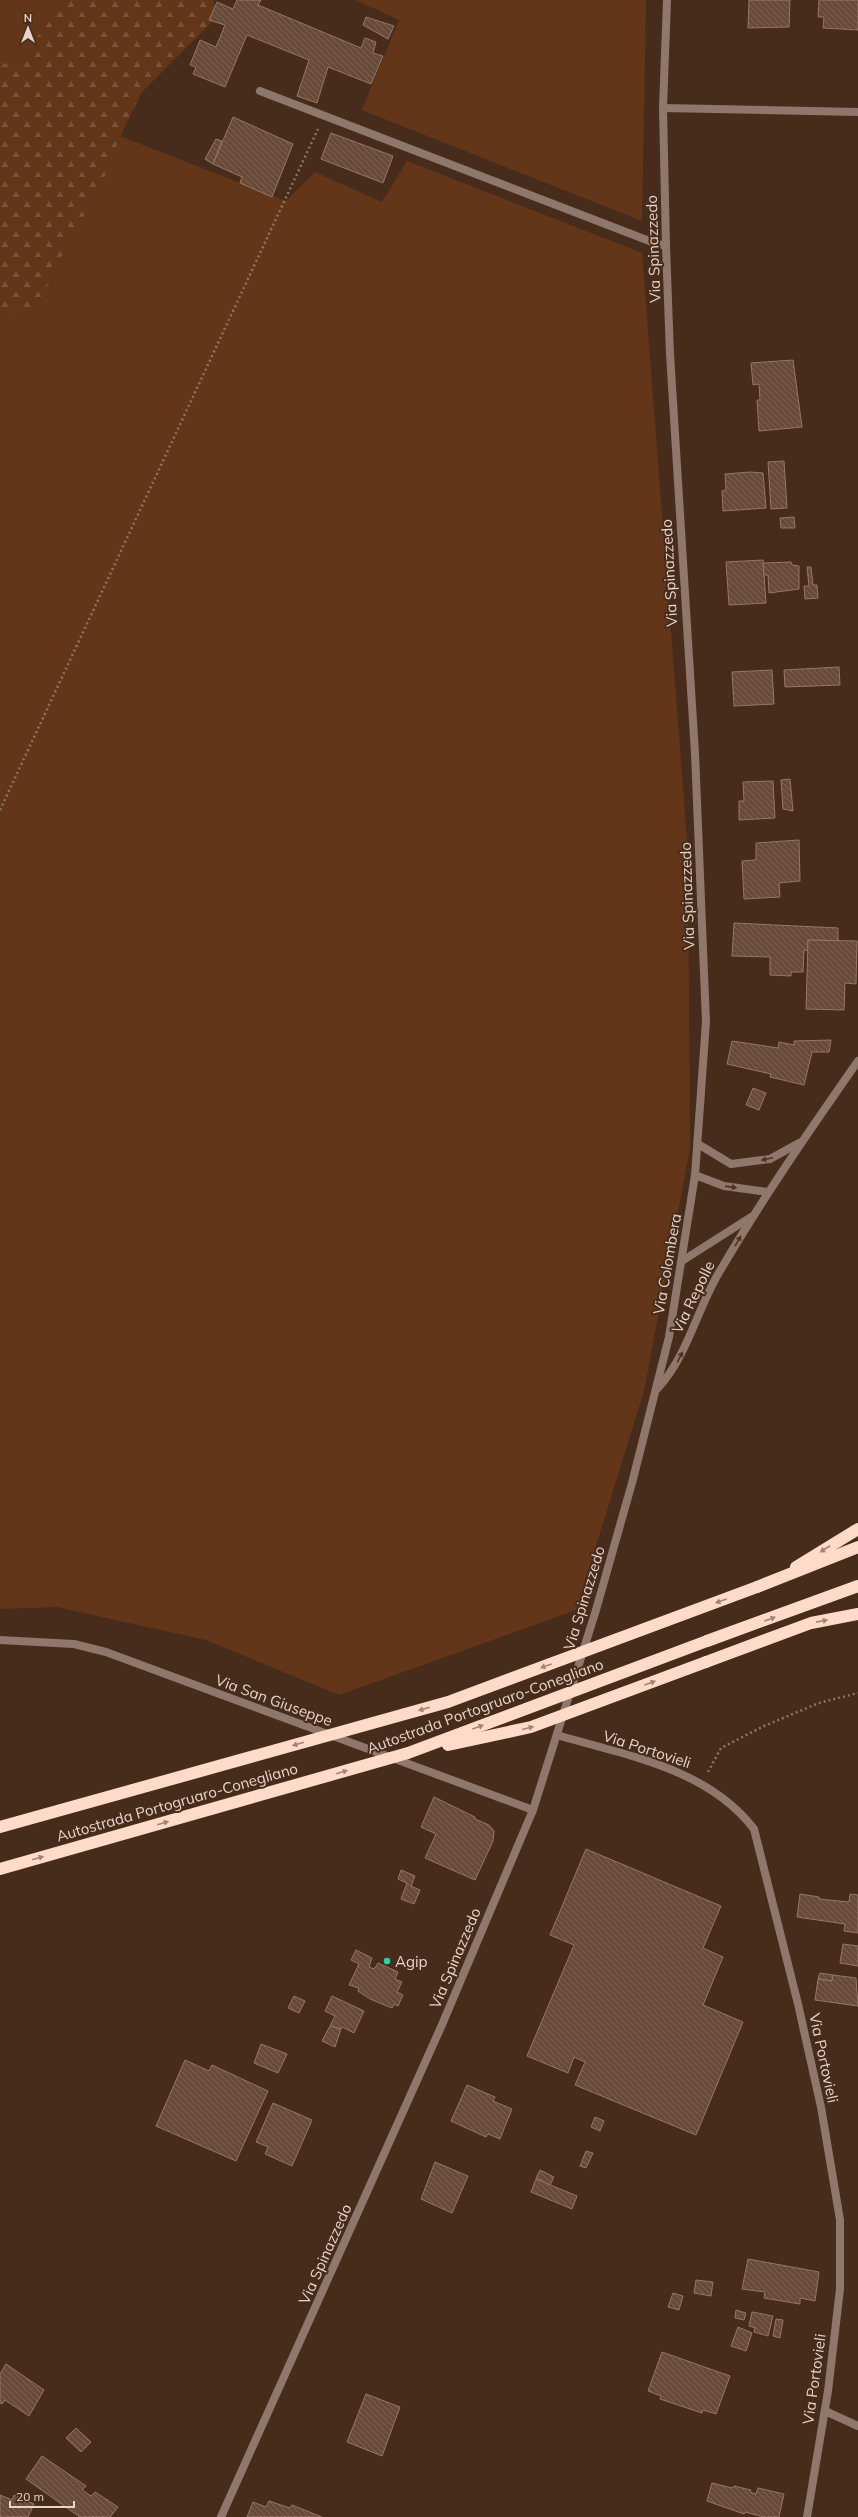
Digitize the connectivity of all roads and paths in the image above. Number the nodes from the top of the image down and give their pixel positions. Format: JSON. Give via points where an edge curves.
{"nodes":[{"id":1,"x":667,"y":0,"type":"edge"},
{"id":2,"x":260,"y":91,"type":"dead end"},
{"id":3,"x":663,"y":108,"type":"junction"},
{"id":4,"x":858,"y":112,"type":"edge"},
{"id":5,"x":325,"y":116,"type":"junction"},
{"id":6,"x":666,"y":246,"type":"junction"},
{"id":7,"x":0,"y":810,"type":"edge"},
{"id":8,"x":858,"y":1061,"type":"edge"},
{"id":9,"x":802,"y":1142,"type":"junction"},
{"id":10,"x":698,"y":1144,"type":"junction"},
{"id":11,"x":695,"y":1175,"type":"junction"},
{"id":12,"x":768,"y":1192,"type":"junction"},
{"id":13,"x":752,"y":1217,"type":"junction"},
{"id":14,"x":682,"y":1261,"type":"junction"},
{"id":15,"x":657,"y":1388,"type":"junction"},
{"id":16,"x":858,"y":1528,"type":"edge"},
{"id":17,"x":858,"y":1547,"type":"edge"},
{"id":18,"x":771,"y":1584,"type":"junction"},
{"id":19,"x":858,"y":1586,"type":"edge"},
{"id":20,"x":858,"y":1614,"type":"edge"},
{"id":21,"x":0,"y":1640,"type":"edge"},
{"id":22,"x":858,"y":1693,"type":"edge"},
{"id":23,"x":557,"y":1735,"type":"junction"},
{"id":24,"x":408,"y":1753,"type":"junction"},
{"id":25,"x":702,"y":1783,"type":"junction"},
{"id":26,"x":533,"y":1810,"type":"junction"},
{"id":27,"x":0,"y":1827,"type":"edge"},
{"id":28,"x":0,"y":1869,"type":"edge"},
{"id":29,"x":825,"y":2411,"type":"junction"},
{"id":30,"x":858,"y":2426,"type":"edge"},
{"id":31,"x":220,"y":2517,"type":"edge"},
{"id":32,"x":807,"y":2517,"type":"edge"}],
"edges":[{"from":1,"to":3,"type":"street","name":"Via Spinazzedo"},
{"from":2,"to":5,"type":"street"},
{"from":3,"to":4,"type":"street"},
{"from":3,"to":6,"type":"street","name":"Via Spinazzedo"},
{"from":5,"to":6,"type":"street","via":[[644,240]]},
{"from":5,"to":7,"type":"path"},
{"from":6,"to":10,"type":"street","name":"Via Spinazzedo","via":[[670,354],[695,753],[706,1022]]},
{"from":8,"to":9,"type":"street","name":"Via Repolle"},
{"from":9,"to":10,"type":"street","name":"Via Repolle","one_way":true,"via":[[770,1159],[731,1164]]},
{"from":9,"to":12,"type":"street","name":"Via Repolle"},
{"from":10,"to":11,"type":"street","name":"Via Colombera"},
{"from":11,"to":12,"type":"street","one_way":true,"via":[[724,1186]]},
{"from":11,"to":14,"type":"street","name":"Via Colombera"},
{"from":12,"to":13,"type":"street","name":"Via Repolle"},
{"from":13,"to":14,"type":"street","name":"Via Repolle"},
{"from":15,"to":13,"type":"street","name":"Via Repolle","one_way":true,"via":[[679,1359],[708,1292]]},
{"from":14,"to":15,"type":"street","name":"Via Colombera"},
{"from":15,"to":23,"type":"street","name":"Via Spinazzedo","via":[[598,1603]]},
{"from":16,"to":18,"type":"highway","one_way":true},
{"from":17,"to":18,"type":"highway","name":"Autostrada Portogruaro-Conegliano"},
{"from":18,"to":27,"type":"highway","name":"Autostrada Portogruaro-Conegliano","one_way":true,"bridge":true,"via":[[448,1702]]},
{"from":24,"to":19,"type":"highway","name":"Autostrada Portogruaro-Conegliano","one_way":true,"bridge":true},
{"from":24,"to":20,"type":"highway","one_way":true,"bridge":true,"via":[[531,1727],[811,1623]]},
{"from":21,"to":26,"type":"street","name":"Via San Giuseppe","via":[[74,1644],[106,1652]]},
{"from":22,"to":25,"type":"path","via":[[819,1703],[764,1726],[721,1748]]},
{"from":23,"to":25,"type":"street","name":"Via Portovieli","via":[[661,1765]]},
{"from":23,"to":26,"type":"street","name":"Via Spinazzedo"},
{"from":28,"to":24,"type":"highway","name":"Autostrada Portogruaro-Conegliano","one_way":true,"bridge":true},
{"from":25,"to":29,"type":"street","name":"Via Portovieli","via":[[726,1798],[754,1829],[821,2107],[840,2220],[840,2289]]},
{"from":26,"to":31,"type":"street","name":"Via Spinazzedo","via":[[441,2027]]},
{"from":29,"to":30,"type":"street"},
{"from":29,"to":32,"type":"street","name":"Via Portovieli"}]}
